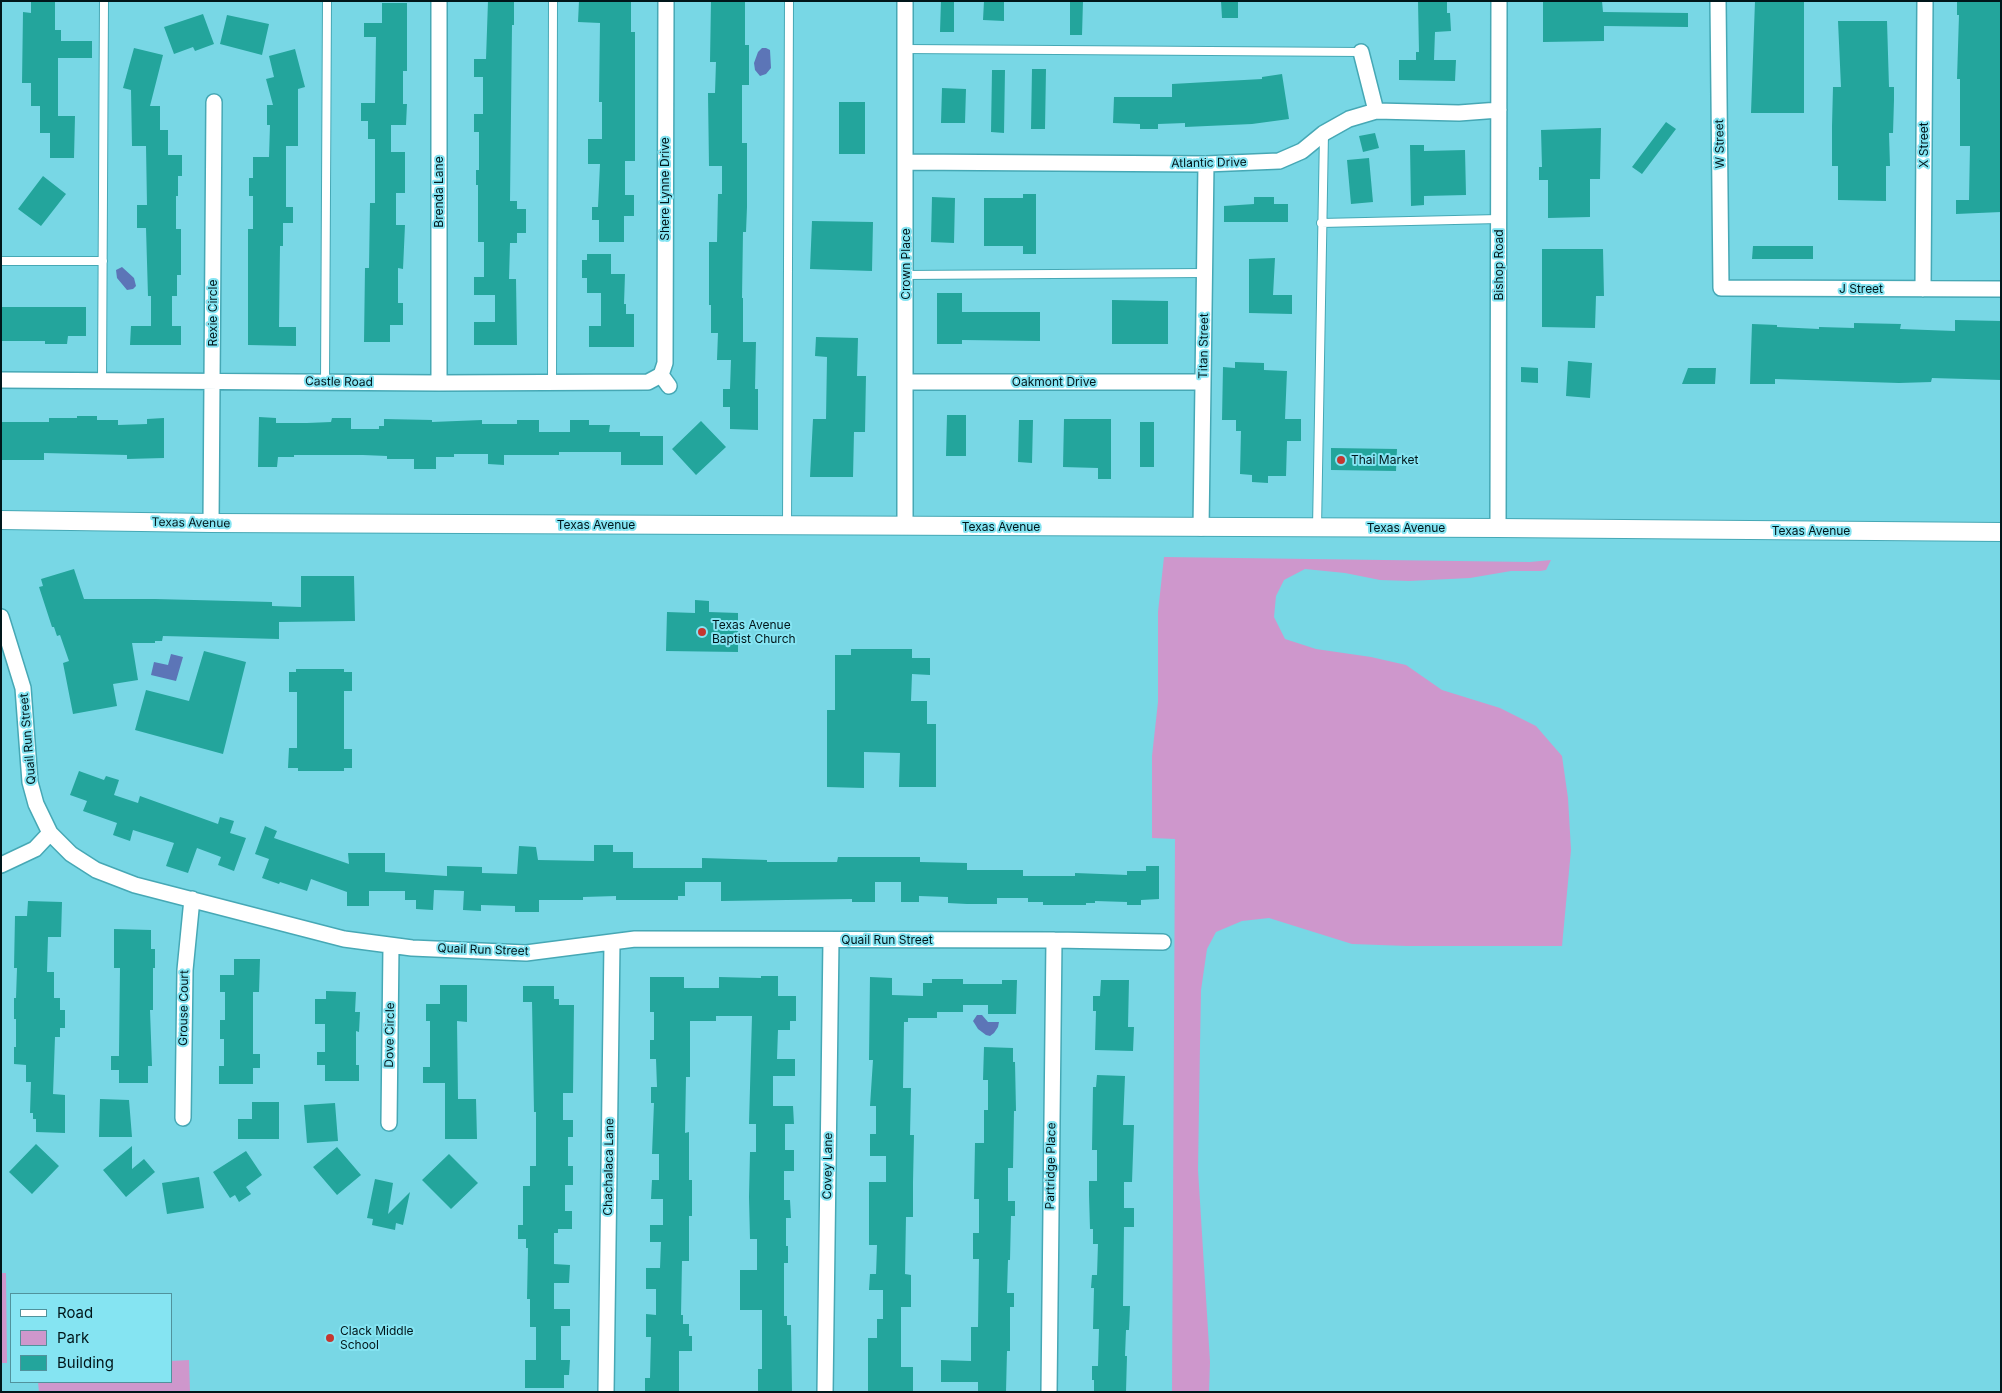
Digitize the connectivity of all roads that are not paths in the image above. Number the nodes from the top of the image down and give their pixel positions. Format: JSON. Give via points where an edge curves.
{"nodes":[{"id":1,"x":104,"y":1,"type":"edge"},
{"id":2,"x":327,"y":1,"type":"edge"},
{"id":3,"x":439,"y":1,"type":"edge"},
{"id":4,"x":553,"y":1,"type":"edge"},
{"id":5,"x":666,"y":1,"type":"edge"},
{"id":6,"x":789,"y":1,"type":"edge"},
{"id":7,"x":906,"y":1,"type":"edge"},
{"id":8,"x":1499,"y":1,"type":"edge"},
{"id":9,"x":1718,"y":1,"type":"edge"},
{"id":10,"x":1925,"y":1,"type":"edge"},
{"id":11,"x":906,"y":49,"type":"junction"},
{"id":12,"x":1361,"y":52,"type":"joint"},
{"id":13,"x":214,"y":102,"type":"dead end"},
{"id":14,"x":1499,"y":110,"type":"junction"},
{"id":15,"x":1376,"y":111,"type":"junction"},
{"id":16,"x":1324,"y":133,"type":"junction"},
{"id":17,"x":906,"y":162,"type":"junction"},
{"id":18,"x":1206,"y":164,"type":"junction"},
{"id":19,"x":1499,"y":219,"type":"junction"},
{"id":20,"x":1321,"y":223,"type":"junction"},
{"id":21,"x":1,"y":261,"type":"edge"},
{"id":22,"x":103,"y":261,"type":"junction"},
{"id":23,"x":1204,"y":273,"type":"junction"},
{"id":24,"x":906,"y":275,"type":"junction"},
{"id":25,"x":1721,"y":288,"type":"joint"},
{"id":26,"x":1923,"y":289,"type":"junction"},
{"id":27,"x":2001,"y":289,"type":"edge"},
{"id":28,"x":1,"y":380,"type":"edge"},
{"id":29,"x":102,"y":380,"type":"junction"},
{"id":30,"x":665,"y":380,"type":"joint"},
{"id":31,"x":212,"y":381,"type":"junction"},
{"id":32,"x":325,"y":382,"type":"junction"},
{"id":33,"x":552,"y":382,"type":"junction"},
{"id":34,"x":905,"y":382,"type":"junction"},
{"id":35,"x":1203,"y":382,"type":"junction"},
{"id":36,"x":438,"y":383,"type":"junction"},
{"id":37,"x":1,"y":520,"type":"edge"},
{"id":38,"x":212,"y":523,"type":"junction"},
{"id":39,"x":787,"y":526,"type":"junction"},
{"id":40,"x":905,"y":526,"type":"junction"},
{"id":41,"x":1201,"y":528,"type":"junction"},
{"id":42,"x":1317,"y":528,"type":"junction"},
{"id":43,"x":1498,"y":528,"type":"junction"},
{"id":44,"x":2001,"y":532,"type":"edge"},
{"id":45,"x":1,"y":617,"type":"edge"},
{"id":46,"x":50,"y":834,"type":"junction"},
{"id":47,"x":1,"y":865,"type":"edge"},
{"id":48,"x":192,"y":899,"type":"junction"},
{"id":49,"x":831,"y":940,"type":"junction"},
{"id":50,"x":1054,"y":940,"type":"junction"},
{"id":51,"x":1163,"y":942,"type":"dead end"},
{"id":52,"x":612,"y":943,"type":"junction"},
{"id":53,"x":390,"y":946,"type":"junction"},
{"id":54,"x":183,"y":1118,"type":"dead end"},
{"id":55,"x":389,"y":1123,"type":"dead end"},
{"id":56,"x":606,"y":1392,"type":"edge"},
{"id":57,"x":825,"y":1392,"type":"edge"},
{"id":58,"x":1049,"y":1392,"type":"edge"}],
"edges":[{"from":1,"to":22,"type":"lane"},
{"from":2,"to":32,"type":"lane"},
{"from":3,"to":36,"type":"street","name":"Brenda Lane"},
{"from":4,"to":33,"type":"lane"},
{"from":5,"to":30,"type":"street","name":"Shere Lynne Drive"},
{"from":6,"to":39,"type":"lane"},
{"from":7,"to":11,"type":"street","name":"Crown Place"},
{"from":8,"to":14,"type":"street","name":"Bishop Road"},
{"from":9,"to":25,"type":"street","name":"W Street"},
{"from":10,"to":26,"type":"street","name":"X Street"},
{"from":11,"to":12,"type":"lane"},
{"from":11,"to":17,"type":"street","name":"Crown Place"},
{"from":12,"to":15,"type":"street"},
{"from":13,"to":31,"type":"street","name":"Rexie Circle"},
{"from":14,"to":15,"type":"street","name":"Atlantic Drive","via":[[1459,113]]},
{"from":14,"to":19,"type":"street","name":"Bishop Road"},
{"from":15,"to":16,"type":"street","name":"Atlantic Drive","via":[[1349,119]]},
{"from":16,"to":18,"type":"street","name":"Atlantic Drive","via":[[1302,151],[1279,161]]},
{"from":16,"to":20,"type":"lane"},
{"from":17,"to":18,"type":"street","name":"Atlantic Drive"},
{"from":17,"to":24,"type":"street","name":"Crown Place"},
{"from":18,"to":23,"type":"street","name":"Titan Street"},
{"from":19,"to":20,"type":"lane"},
{"from":19,"to":43,"type":"street","name":"Bishop Road"},
{"from":20,"to":42,"type":"lane"},
{"from":21,"to":22,"type":"lane"},
{"from":22,"to":29,"type":"lane"},
{"from":23,"to":24,"type":"lane"},
{"from":23,"to":35,"type":"street","name":"Titan Street"},
{"from":24,"to":34,"type":"street","name":"Crown Place"},
{"from":25,"to":26,"type":"street","name":"J Street"},
{"from":26,"to":27,"type":"street","name":"J Street"},
{"from":28,"to":29,"type":"street","name":"Castle Road"},
{"from":29,"to":31,"type":"street","name":"Castle Road"},
{"from":30,"to":33,"type":"street","name":"Castle Road"},
{"from":31,"to":32,"type":"street","name":"Castle Road"},
{"from":31,"to":38,"type":"street","name":"Rexie Circle"},
{"from":32,"to":36,"type":"street","name":"Castle Road"},
{"from":33,"to":36,"type":"street","name":"Castle Road"},
{"from":34,"to":35,"type":"street","name":"Oakmont Drive"},
{"from":34,"to":40,"type":"street","name":"Crown Place"},
{"from":35,"to":41,"type":"street","name":"Titan Street"},
{"from":37,"to":38,"type":"street","name":"Texas Avenue"},
{"from":38,"to":39,"type":"street","name":"Texas Avenue"},
{"from":39,"to":40,"type":"street","name":"Texas Avenue"},
{"from":40,"to":41,"type":"street","name":"Texas Avenue"},
{"from":41,"to":42,"type":"street","name":"Texas Avenue"},
{"from":42,"to":43,"type":"street","name":"Texas Avenue"},
{"from":43,"to":44,"type":"street","name":"Texas Avenue"},
{"from":45,"to":46,"type":"street","name":"Quail Run Street","via":[[23,688],[30,782]]},
{"from":46,"to":47,"type":"street","via":[[35,849]]},
{"from":46,"to":48,"type":"street","name":"Quail Run Street","via":[[71,854],[96,870],[135,885]]},
{"from":48,"to":53,"type":"street","name":"Quail Run Street","via":[[344,939]]},
{"from":48,"to":54,"type":"street","name":"Grouse Court","via":[[185,970]]},
{"from":49,"to":50,"type":"street","name":"Quail Run Street"},
{"from":49,"to":52,"type":"street","name":"Quail Run Street","via":[[635,939]]},
{"from":49,"to":57,"type":"street","name":"Covey Lane"},
{"from":50,"to":51,"type":"street","name":"Quail Run Street"},
{"from":50,"to":58,"type":"street","name":"Partridge Place"},
{"from":52,"to":53,"type":"street","name":"Quail Run Street","via":[[526,953]]},
{"from":52,"to":56,"type":"street","name":"Chachalaca Lane"},
{"from":53,"to":55,"type":"street","name":"Dove Circle"}]}
